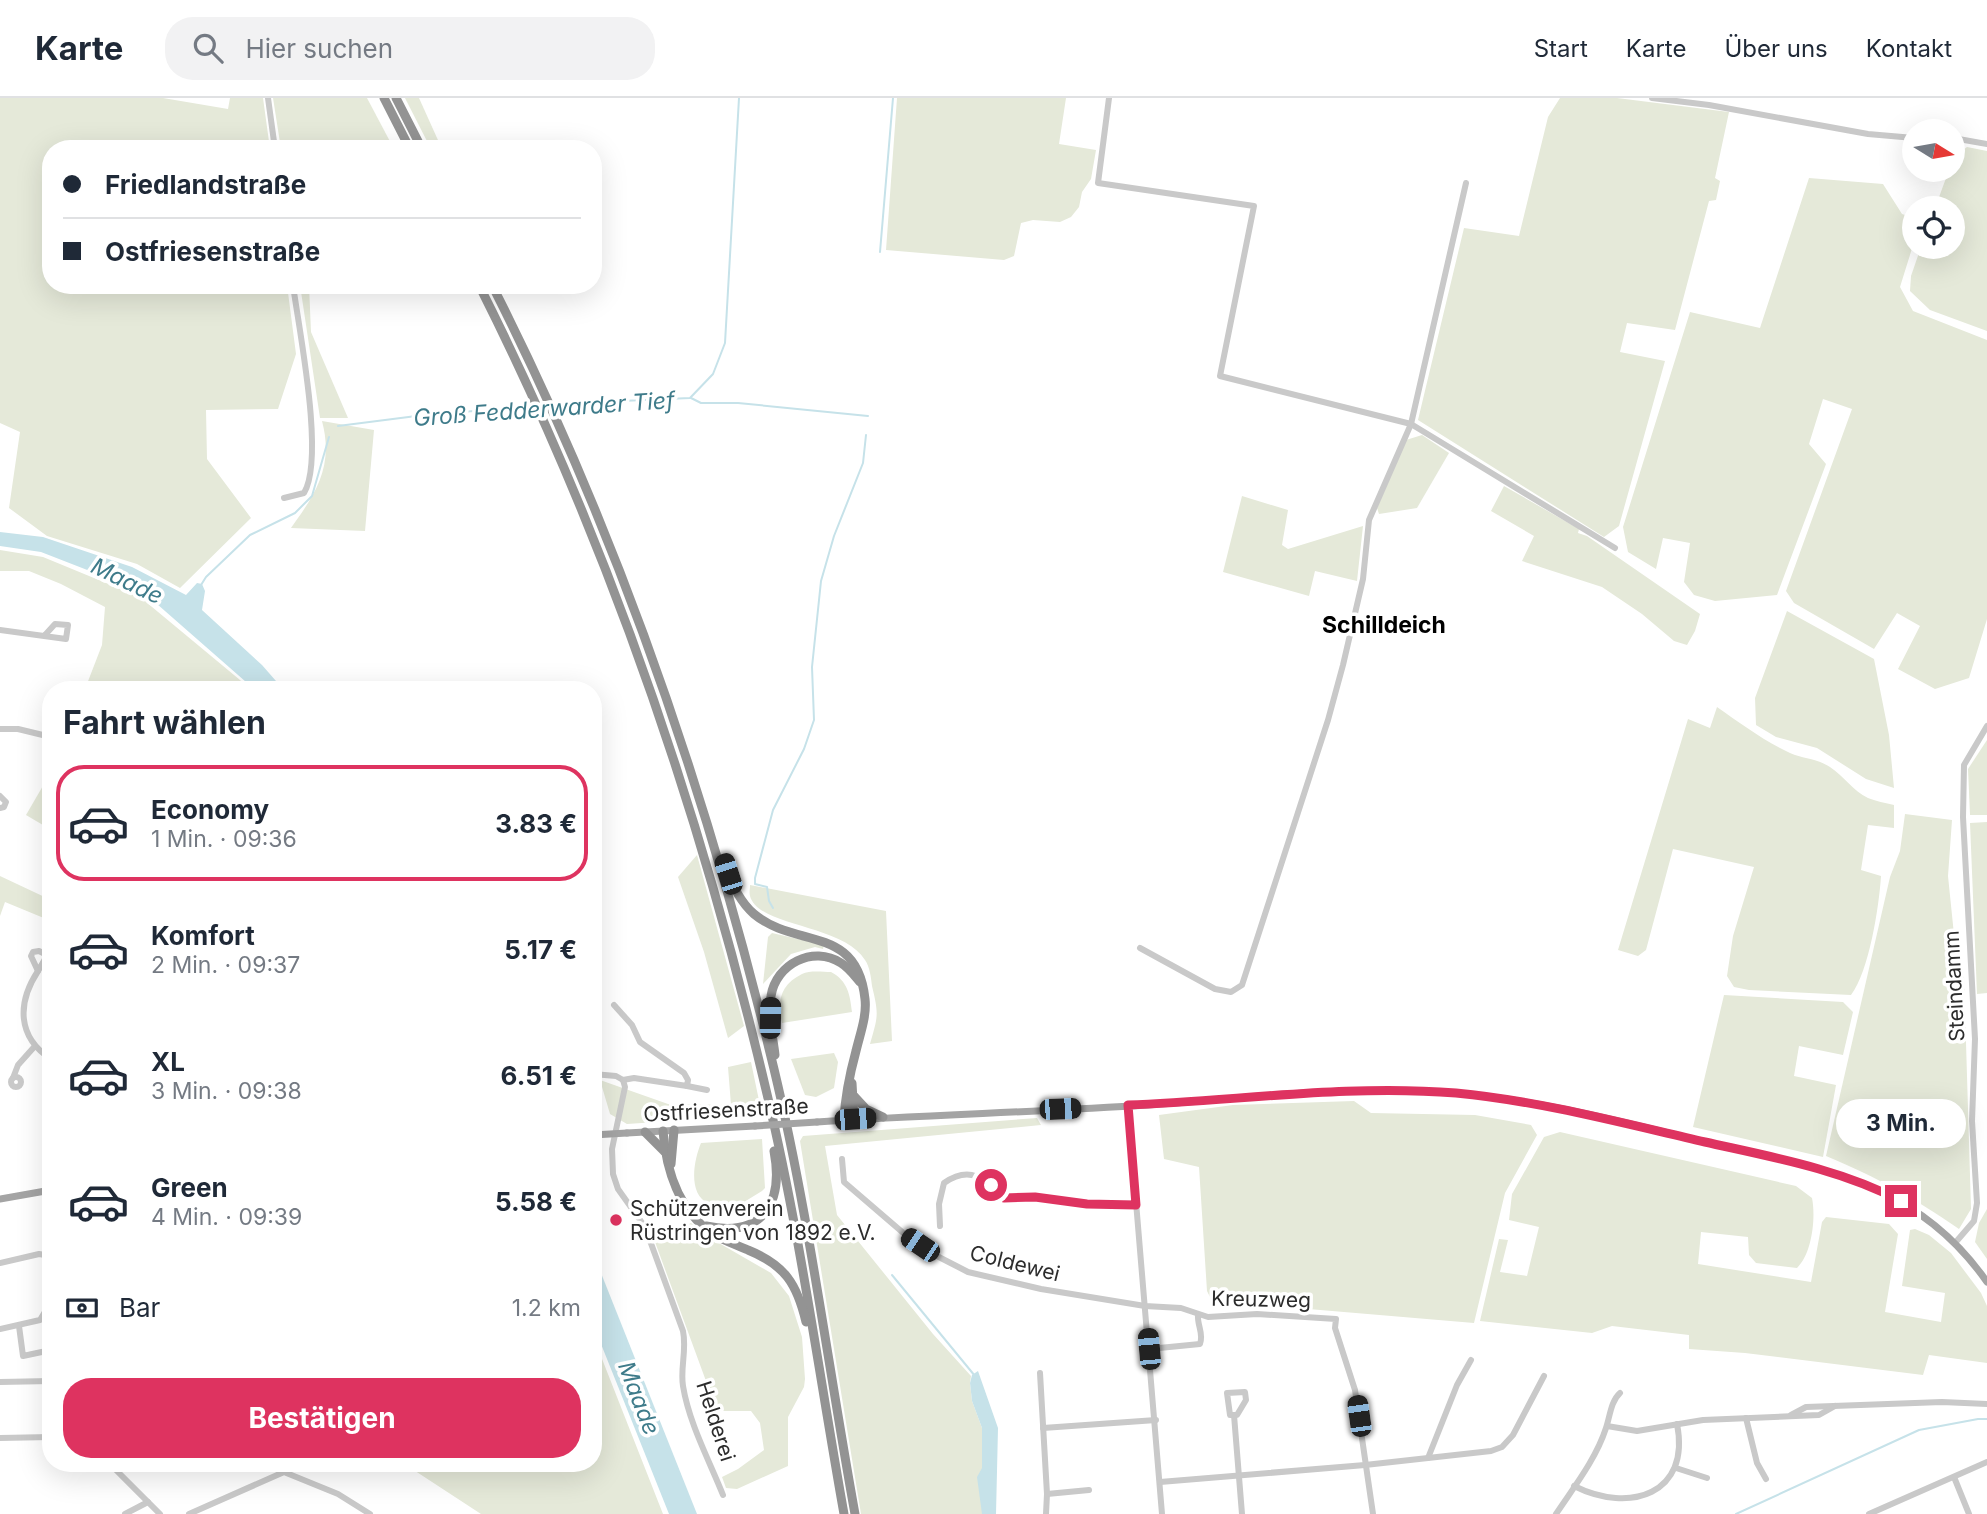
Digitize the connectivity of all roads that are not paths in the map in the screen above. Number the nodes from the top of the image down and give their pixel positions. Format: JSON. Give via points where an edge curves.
{"nodes":[{"id":1,"x":268,"y":98,"type":"edge"},
{"id":2,"x":384,"y":98,"type":"edge"},
{"id":3,"x":396,"y":98,"type":"edge"},
{"id":4,"x":1109,"y":98,"type":"edge"},
{"id":5,"x":1652,"y":98,"type":"edge"},
{"id":6,"x":1902,"y":137,"type":"edge"},
{"id":7,"x":274,"y":140,"type":"edge"},
{"id":8,"x":405,"y":140,"type":"edge"},
{"id":9,"x":417,"y":140,"type":"edge"},
{"id":10,"x":1965,"y":140,"type":"edge"},
{"id":11,"x":1987,"y":144,"type":"edge"},
{"id":12,"x":1466,"y":183,"type":"dead end"},
{"id":13,"x":294,"y":294,"type":"edge"},
{"id":14,"x":483,"y":294,"type":"edge"},
{"id":15,"x":496,"y":294,"type":"edge"},
{"id":16,"x":1411,"y":424,"type":"junction"},
{"id":17,"x":284,"y":498,"type":"dead end"},
{"id":18,"x":1615,"y":548,"type":"dead end"},
{"id":19,"x":0,"y":630,"type":"edge"},
{"id":20,"x":45,"y":635,"type":"dead end"},
{"id":21,"x":1987,"y":726,"type":"edge"},
{"id":22,"x":0,"y":729,"type":"edge"},
{"id":23,"x":42,"y":735,"type":"edge"},
{"id":24,"x":0,"y":796,"type":"edge"},
{"id":25,"x":0,"y":808,"type":"edge"},
{"id":26,"x":713,"y":841,"type":"junction"},
{"id":27,"x":1140,"y":948,"type":"dead end"},
{"id":28,"x":42,"y":952,"type":"edge"},
{"id":29,"x":42,"y":965,"type":"edge"},
{"id":30,"x":38,"y":971,"type":"junction"},
{"id":31,"x":862,"y":985,"type":"junction"},
{"id":32,"x":614,"y":1005,"type":"dead end"},
{"id":33,"x":35,"y":1046,"type":"junction"},
{"id":34,"x":42,"y":1052,"type":"edge"},
{"id":35,"x":774,"y":1071,"type":"junction"},
{"id":36,"x":602,"y":1075,"type":"edge"},
{"id":37,"x":13,"y":1077,"type":"dead end"},
{"id":38,"x":851,"y":1078,"type":"junction"},
{"id":39,"x":623,"y":1080,"type":"junction"},
{"id":40,"x":687,"y":1086,"type":"junction"},
{"id":41,"x":707,"y":1090,"type":"dead end"},
{"id":42,"x":767,"y":1094,"type":"junction"},
{"id":43,"x":854,"y":1096,"type":"junction"},
{"id":44,"x":1128,"y":1105,"type":"junction"},
{"id":45,"x":883,"y":1117,"type":"junction"},
{"id":46,"x":855,"y":1119,"type":"junction"},
{"id":47,"x":844,"y":1120,"type":"junction"},
{"id":48,"x":674,"y":1130,"type":"junction"},
{"id":49,"x":663,"y":1131,"type":"junction"},
{"id":50,"x":645,"y":1132,"type":"junction"},
{"id":51,"x":602,"y":1134,"type":"edge"},
{"id":52,"x":664,"y":1151,"type":"junction"},
{"id":53,"x":842,"y":1159,"type":"dead end"},
{"id":54,"x":670,"y":1166,"type":"junction"},
{"id":55,"x":42,"y":1192,"type":"edge"},
{"id":56,"x":0,"y":1199,"type":"edge"},
{"id":57,"x":1136,"y":1205,"type":"junction"},
{"id":58,"x":703,"y":1225,"type":"junction"},
{"id":59,"x":940,"y":1226,"type":"dead end"},
{"id":60,"x":1955,"y":1243,"type":"junction"},
{"id":61,"x":42,"y":1254,"type":"edge"},
{"id":62,"x":0,"y":1264,"type":"edge"},
{"id":63,"x":1987,"y":1282,"type":"edge"},
{"id":64,"x":1145,"y":1306,"type":"junction"},
{"id":65,"x":1198,"y":1315,"type":"junction"},
{"id":66,"x":42,"y":1317,"type":"edge"},
{"id":67,"x":19,"y":1326,"type":"junction"},
{"id":68,"x":0,"y":1329,"type":"edge"},
{"id":69,"x":814,"y":1335,"type":"junction"},
{"id":70,"x":1149,"y":1349,"type":"junction"},
{"id":71,"x":42,"y":1352,"type":"edge"},
{"id":72,"x":1471,"y":1360,"type":"dead end"},
{"id":73,"x":1040,"y":1373,"type":"dead end"},
{"id":74,"x":1544,"y":1376,"type":"dead end"},
{"id":75,"x":42,"y":1381,"type":"edge"},
{"id":76,"x":0,"y":1382,"type":"edge"},
{"id":77,"x":1620,"y":1393,"type":"dead end"},
{"id":78,"x":1987,"y":1404,"type":"edge"},
{"id":79,"x":1234,"y":1415,"type":"dead end"},
{"id":80,"x":1746,"y":1418,"type":"junction"},
{"id":81,"x":1156,"y":1420,"type":"junction"},
{"id":82,"x":1677,"y":1424,"type":"junction"},
{"id":83,"x":1607,"y":1426,"type":"junction"},
{"id":84,"x":1043,"y":1428,"type":"junction"},
{"id":85,"x":42,"y":1437,"type":"edge"},
{"id":86,"x":0,"y":1438,"type":"edge"},
{"id":87,"x":1428,"y":1458,"type":"junction"},
{"id":88,"x":1987,"y":1462,"type":"edge"},
{"id":89,"x":1365,"y":1465,"type":"junction"},
{"id":90,"x":1676,"y":1468,"type":"junction"},
{"id":91,"x":118,"y":1472,"type":"edge"},
{"id":92,"x":1238,"y":1476,"type":"junction"},
{"id":93,"x":1954,"y":1476,"type":"junction"},
{"id":94,"x":1707,"y":1478,"type":"dead end"},
{"id":95,"x":1766,"y":1479,"type":"dead end"},
{"id":96,"x":1160,"y":1482,"type":"junction"},
{"id":97,"x":1574,"y":1486,"type":"junction"},
{"id":98,"x":1089,"y":1490,"type":"dead end"},
{"id":99,"x":1047,"y":1494,"type":"junction"},
{"id":100,"x":723,"y":1495,"type":"dead end"},
{"id":101,"x":148,"y":1502,"type":"junction"},
{"id":102,"x":125,"y":1514,"type":"edge"},
{"id":103,"x":160,"y":1514,"type":"edge"},
{"id":104,"x":189,"y":1514,"type":"edge"},
{"id":105,"x":370,"y":1514,"type":"edge"},
{"id":106,"x":844,"y":1514,"type":"edge"},
{"id":107,"x":855,"y":1514,"type":"edge"},
{"id":108,"x":1046,"y":1514,"type":"edge"},
{"id":109,"x":1162,"y":1514,"type":"edge"},
{"id":110,"x":1242,"y":1514,"type":"edge"},
{"id":111,"x":1373,"y":1514,"type":"edge"},
{"id":112,"x":1556,"y":1514,"type":"edge"},
{"id":113,"x":1869,"y":1514,"type":"edge"},
{"id":114,"x":1969,"y":1514,"type":"edge"}],
"edges":[{"from":1,"to":7,"type":"street"},
{"from":2,"to":8,"type":"highway"},
{"from":3,"to":9,"type":"highway"},
{"from":4,"to":16,"type":"street","via":[[1098,183],[1254,206],[1220,376]]},
{"from":5,"to":6,"type":"street"},
{"from":10,"to":11,"type":"street"},
{"from":12,"to":16,"type":"street"},
{"from":13,"to":17,"type":"street","via":[[313,443],[309,485],[304,494]]},
{"from":14,"to":42,"type":"highway","via":[[612,584],[654,696],[712,880]]},
{"from":15,"to":26,"type":"highway","via":[[557,422],[635,612]]},
{"from":16,"to":18,"type":"street"},
{"from":16,"to":27,"type":"street","via":[[1369,520],[1363,579],[1328,720],[1242,985],[1231,992],[1214,989]]},
{"from":19,"to":20,"type":"street"},
{"from":21,"to":60,"type":"street","name":"Steindamm","via":[[1964,765],[1977,1203],[1974,1221]]},
{"from":22,"to":23,"type":"street"},
{"from":24,"to":25,"type":"street","via":[[6,802]]},
{"from":26,"to":31,"type":"highway","via":[[747,907],[772,925],[839,949],[855,965]]},
{"from":26,"to":35,"type":"highway"},
{"from":28,"to":30,"type":"street","via":[[33,952],[31,957]]},
{"from":29,"to":30,"type":"street"},
{"from":30,"to":33,"type":"street","via":[[24,999],[23,1014]]},
{"from":31,"to":35,"type":"highway","via":[[828,957],[807,957],[787,967],[771,997]]},
{"from":31,"to":38,"type":"highway","via":[[865,1012]]},
{"from":32,"to":40,"type":"street","via":[[640,1042],[684,1073]]},
{"from":33,"to":34,"type":"street"},
{"from":33,"to":37,"type":"street"},
{"from":35,"to":107,"type":"highway","via":[[807,1232]]},
{"from":36,"to":39,"type":"street"},
{"from":38,"to":43,"type":"highway"},
{"from":38,"to":47,"type":"highway"},
{"from":39,"to":40,"type":"street"},
{"from":39,"to":100,"type":"street","name":"Helderei","via":[[612,1150],[613,1174],[645,1227],[683,1331],[682,1382]]},
{"from":40,"to":41,"type":"street"},
{"from":42,"to":58,"type":"highway","via":[[765,1109],[776,1179],[769,1206],[758,1220],[741,1229]]},
{"from":42,"to":69,"type":"highway"},
{"from":43,"to":45,"type":"highway"},
{"from":43,"to":46,"type":"highway"},
{"from":44,"to":45,"type":"main road","name":"Ostfriesenstraße"},
{"from":44,"to":57,"type":"street"},
{"from":44,"to":60,"type":"main road","name":"Ostfriesenstraße","via":[[1376,1091],[1511,1100],[1844,1176],[1901,1201]]},
{"from":45,"to":46,"type":"main road","name":"Ostfriesenstraße"},
{"from":46,"to":47,"type":"main road","name":"Ostfriesenstraße"},
{"from":47,"to":48,"type":"main road","name":"Ostfriesenstraße","bridge":true},
{"from":48,"to":49,"type":"main road","name":"Ostfriesenstraße"},
{"from":48,"to":54,"type":"highway"},
{"from":49,"to":50,"type":"main road","name":"Ostfriesenstraße"},
{"from":49,"to":52,"type":"highway"},
{"from":50,"to":51,"type":"main road","name":"Ostfriesenstraße","bridge":true},
{"from":50,"to":52,"type":"highway"},
{"from":52,"to":54,"type":"highway"},
{"from":53,"to":64,"type":"street","name":"Coldewei","via":[[844,1182],[883,1217],[933,1254],[968,1272]]},
{"from":54,"to":58,"type":"highway","via":[[683,1205]]},
{"from":55,"to":56,"type":"main road"},
{"from":57,"to":59,"type":"street","via":[[1004,1198],[973,1175],[958,1174],[944,1184]]},
{"from":57,"to":64,"type":"street"},
{"from":58,"to":69,"type":"highway","via":[[780,1268],[794,1285]]},
{"from":60,"to":63,"type":"main road","name":"Ostfriesenstraße"},
{"from":61,"to":62,"type":"street"},
{"from":64,"to":65,"type":"street","name":"Kreuzweg","via":[[1181,1308]]},
{"from":64,"to":70,"type":"street"},
{"from":65,"to":70,"type":"street","via":[[1200,1344]]},
{"from":65,"to":89,"type":"street","name":"Kreuzweg","via":[[1336,1319],[1355,1390]]},
{"from":66,"to":67,"type":"street"},
{"from":67,"to":68,"type":"street"},
{"from":67,"to":71,"type":"street","via":[[23,1356]]},
{"from":69,"to":106,"type":"highway"},
{"from":70,"to":81,"type":"street"},
{"from":72,"to":87,"type":"street"},
{"from":73,"to":84,"type":"street"},
{"from":74,"to":87,"type":"street","via":[[1503,1447]]},
{"from":75,"to":76,"type":"street"},
{"from":77,"to":83,"type":"street"},
{"from":78,"to":80,"type":"street","via":[[1835,1406],[1819,1415]]},
{"from":79,"to":92,"type":"street"},
{"from":80,"to":82,"type":"street"},
{"from":80,"to":95,"type":"street","via":[[1757,1463]]},
{"from":81,"to":84,"type":"street"},
{"from":81,"to":96,"type":"street"},
{"from":82,"to":83,"type":"street","via":[[1637,1431]]},
{"from":82,"to":90,"type":"street"},
{"from":83,"to":97,"type":"street"},
{"from":84,"to":99,"type":"street"},
{"from":85,"to":86,"type":"street"},
{"from":87,"to":89,"type":"street"},
{"from":88,"to":93,"type":"street"},
{"from":89,"to":92,"type":"street"},
{"from":89,"to":111,"type":"street"},
{"from":90,"to":94,"type":"street"},
{"from":90,"to":97,"type":"street","via":[[1667,1483],[1640,1502],[1623,1505],[1597,1500]]},
{"from":91,"to":101,"type":"street"},
{"from":92,"to":96,"type":"street"},
{"from":92,"to":110,"type":"street"},
{"from":93,"to":113,"type":"street"},
{"from":93,"to":114,"type":"street"},
{"from":96,"to":109,"type":"street"},
{"from":97,"to":112,"type":"street"},
{"from":98,"to":99,"type":"street"},
{"from":99,"to":108,"type":"street"},
{"from":101,"to":102,"type":"street"},
{"from":101,"to":103,"type":"street"},
{"from":104,"to":105,"type":"street","via":[[284,1472],[338,1494]]}]}
